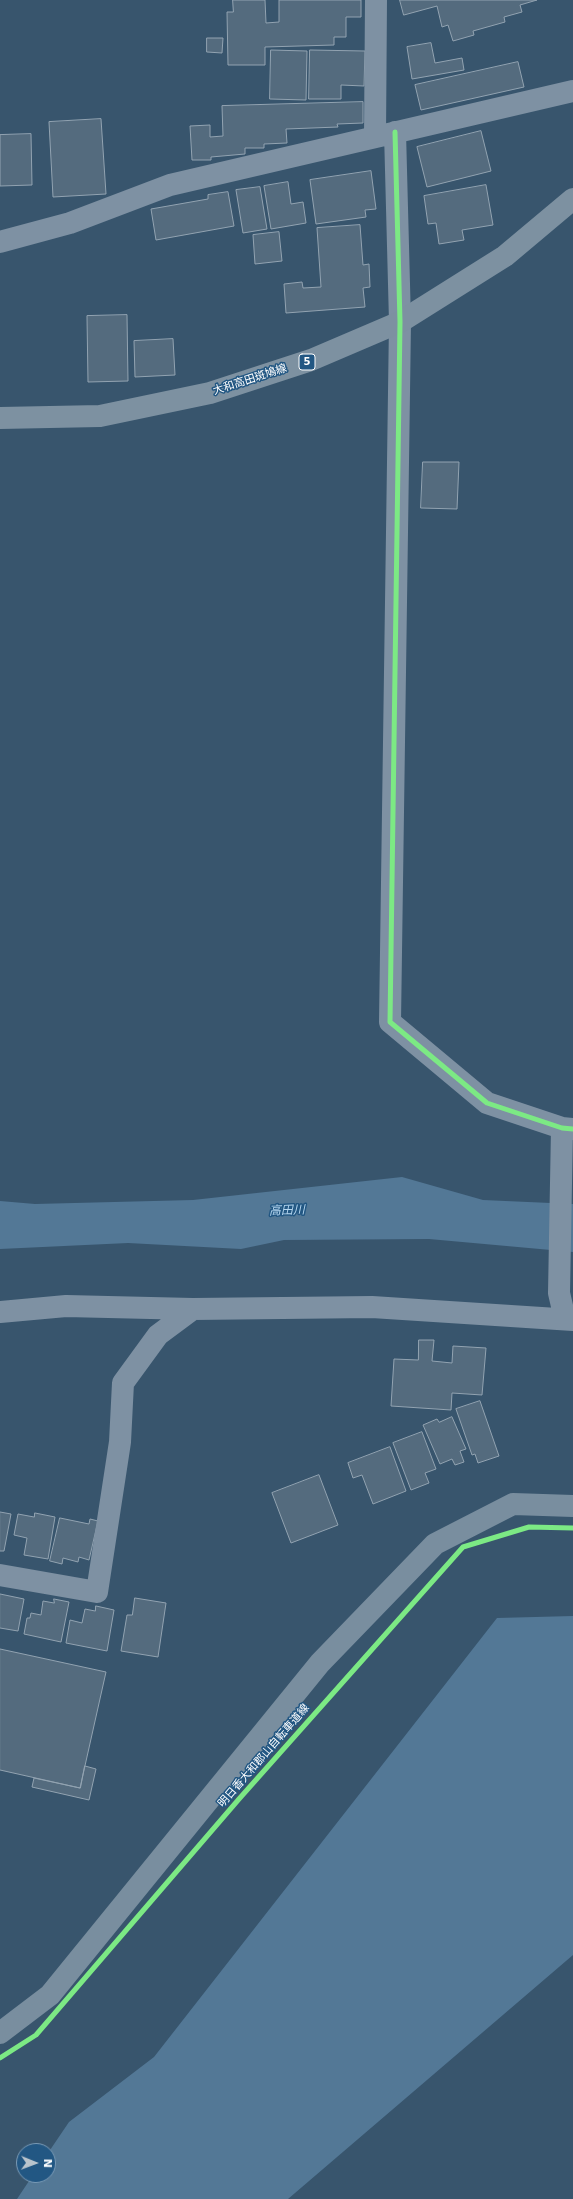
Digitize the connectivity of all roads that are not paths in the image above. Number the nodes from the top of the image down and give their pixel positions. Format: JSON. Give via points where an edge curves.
{"nodes":[{"id":1,"x":376,"y":0,"type":"edge"},
{"id":2,"x":573,"y":91,"type":"edge"},
{"id":3,"x":385,"y":134,"type":"junction"},
{"id":4,"x":573,"y":199,"type":"edge"},
{"id":5,"x":0,"y":242,"type":"edge"},
{"id":6,"x":400,"y":322,"type":"junction"},
{"id":7,"x":0,"y":418,"type":"edge"},
{"id":8,"x":568,"y":1128,"type":"edge"},
{"id":9,"x":193,"y":1309,"type":"junction"},
{"id":10,"x":0,"y":1312,"type":"edge"},
{"id":11,"x":569,"y":1319,"type":"edge"},
{"id":12,"x":573,"y":1506,"type":"edge"},
{"id":13,"x":0,"y":1575,"type":"edge"},
{"id":14,"x":0,"y":2034,"type":"edge"}],
"edges":[{"from":1,"to":3,"type":"street"},
{"from":2,"to":3,"type":"street"},
{"from":3,"to":5,"type":"street","via":[[170,185],[70,223]]},
{"from":3,"to":6,"type":"street"},
{"from":4,"to":6,"type":"main road","name":"大和高田斑鳩線","number":"5","via":[[505,256]]},
{"from":6,"to":7,"type":"main road","name":"大和高田斑鳩線","number":"5","via":[[311,360],[210,393],[100,416]]},
{"from":6,"to":8,"type":"street","via":[[390,1022],[487,1103]]},
{"from":8,"to":11,"type":"street","via":[[562,1155],[559,1293]]},
{"from":9,"to":10,"type":"street","via":[[66,1306]]},
{"from":9,"to":11,"type":"street","via":[[372,1307]]},
{"from":9,"to":13,"type":"street","via":[[158,1335],[123,1383],[120,1442],[97,1592]]},
{"from":12,"to":14,"type":"street","via":[[513,1504],[435,1544],[320,1664],[50,1995]]}]}
